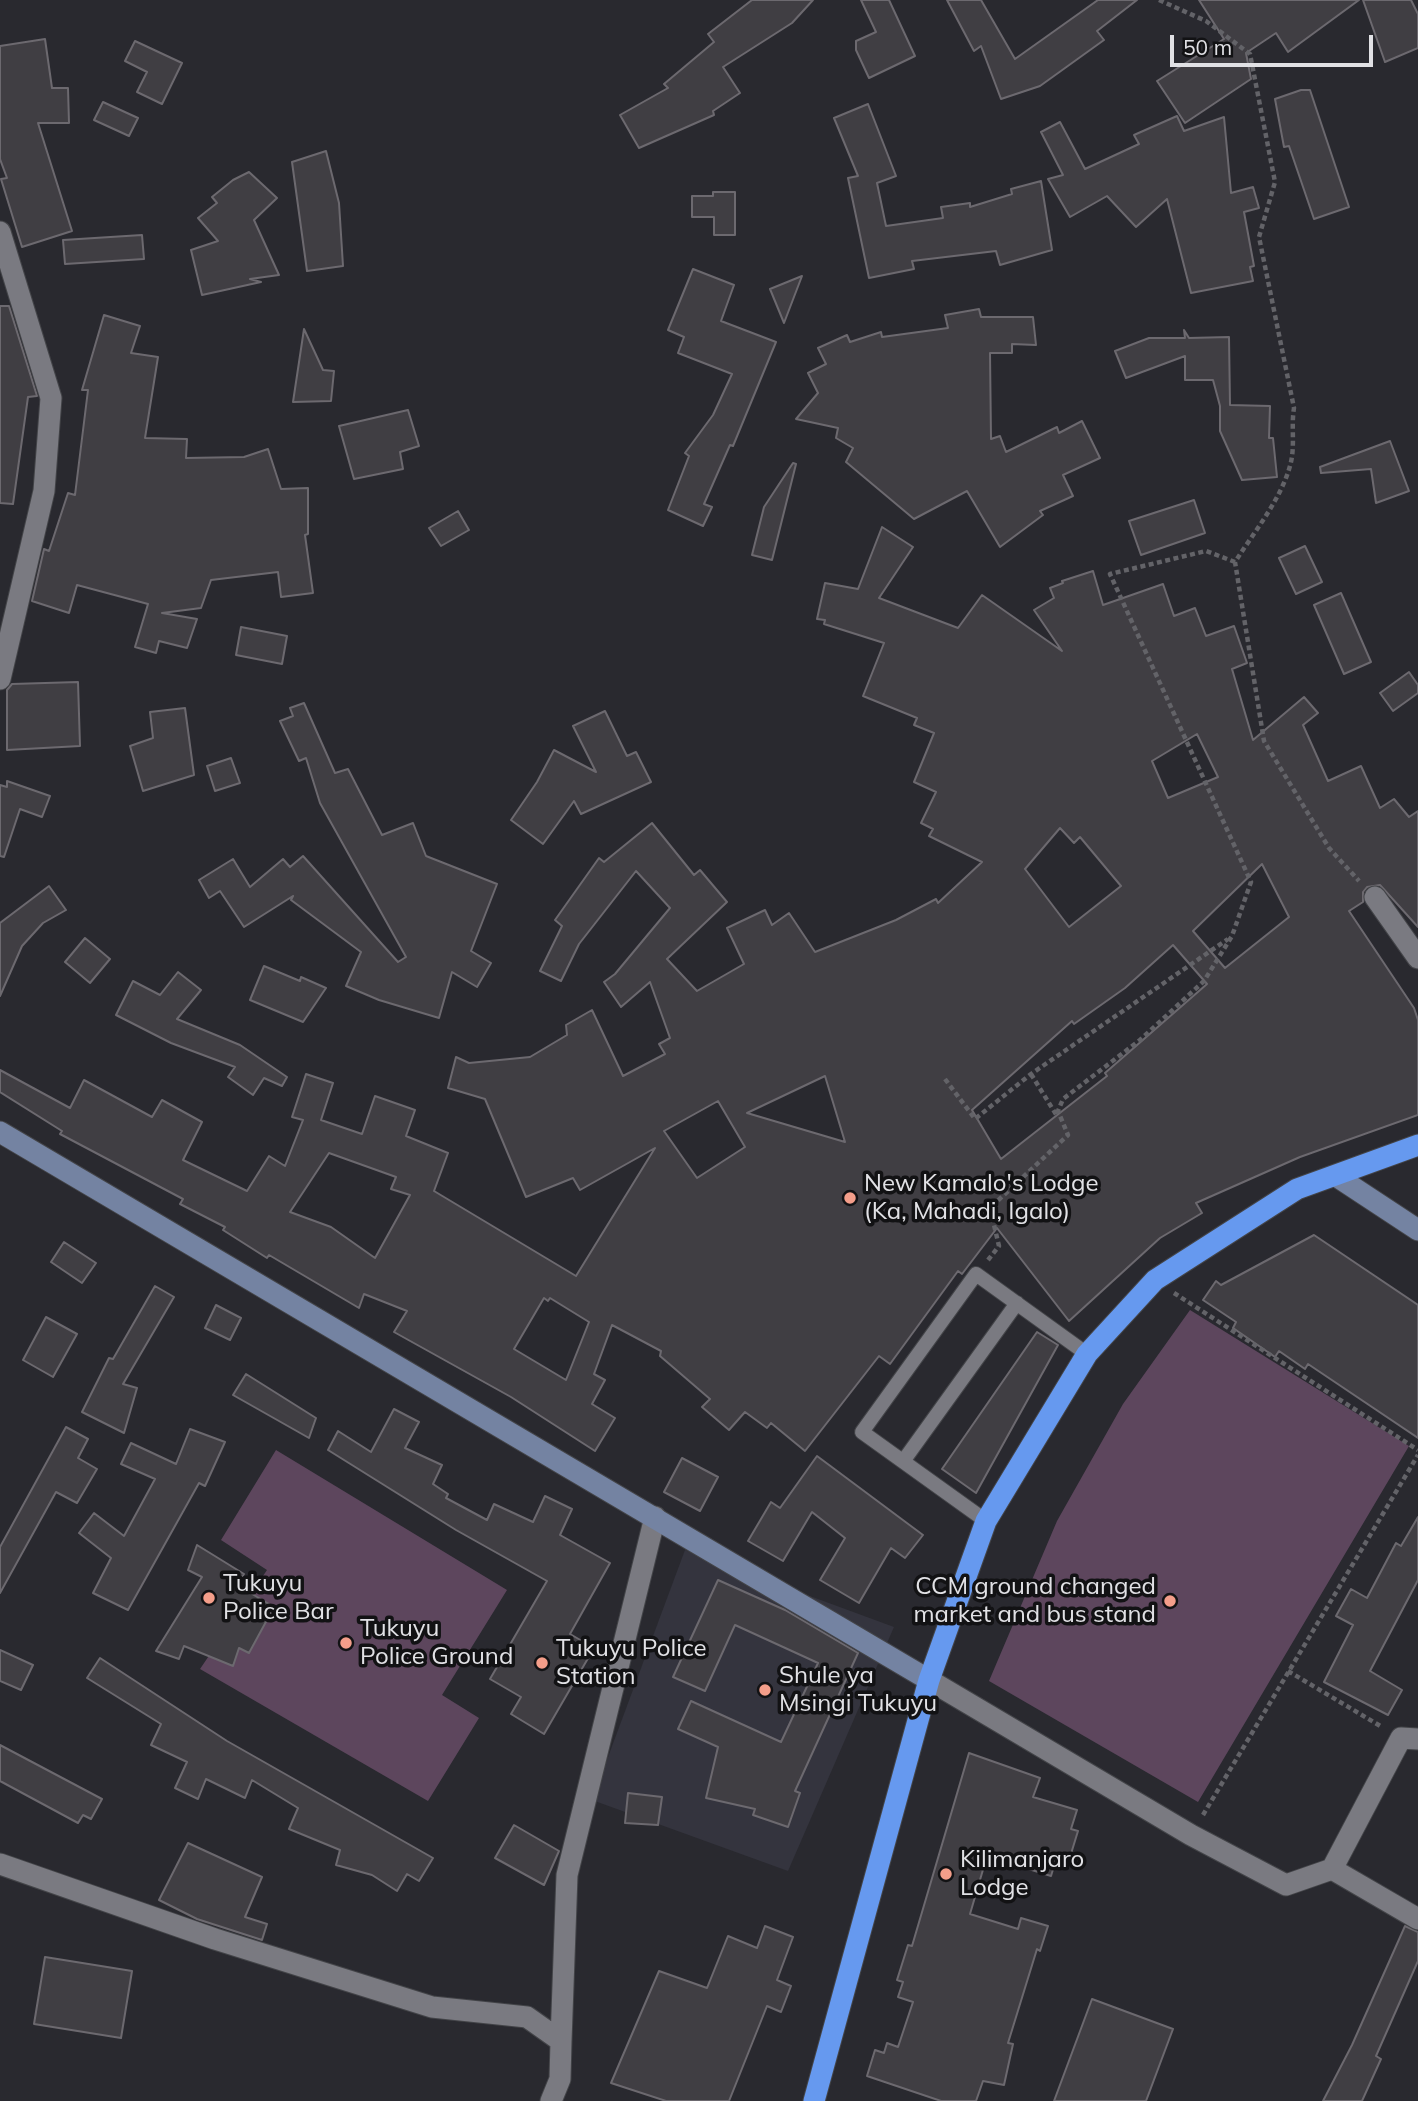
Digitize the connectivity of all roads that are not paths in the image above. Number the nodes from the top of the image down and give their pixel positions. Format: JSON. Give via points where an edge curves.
{"nodes":[{"id":1,"x":0,"y":232,"type":"edge"},
{"id":2,"x":0,"y":679,"type":"edge"},
{"id":3,"x":1375,"y":897,"type":"road end"},
{"id":4,"x":1418,"y":958,"type":"edge"},
{"id":5,"x":0,"y":1132,"type":"edge"},
{"id":6,"x":1418,"y":1144,"type":"edge"},
{"id":7,"x":1336,"y":1176,"type":"junction"},
{"id":8,"x":1418,"y":1230,"type":"edge"},
{"id":9,"x":1017,"y":1303,"type":"junction"},
{"id":10,"x":1087,"y":1354,"type":"junction"},
{"id":11,"x":904,"y":1460,"type":"junction"},
{"id":12,"x":655,"y":1517,"type":"junction"},
{"id":13,"x":986,"y":1521,"type":"junction"},
{"id":14,"x":929,"y":1680,"type":"junction"},
{"id":15,"x":1409,"y":1739,"type":"edge"},
{"id":16,"x":0,"y":1864,"type":"edge"},
{"id":17,"x":1332,"y":1869,"type":"junction"},
{"id":18,"x":1418,"y":1919,"type":"edge"},
{"id":19,"x":561,"y":2041,"type":"junction"},
{"id":20,"x":551,"y":2101,"type":"edge"},
{"id":21,"x":814,"y":2101,"type":"edge"}],
"edges":[{"from":1,"to":2,"type":"street","via":[[51,398],[44,491]]},
{"from":3,"to":4,"type":"street"},
{"from":5,"to":12,"type":"street"},
{"from":6,"to":7,"type":"highway"},
{"from":7,"to":8,"type":"street"},
{"from":7,"to":10,"type":"highway","via":[[1297,1188],[1154,1280]]},
{"from":9,"to":10,"type":"lane"},
{"from":9,"to":11,"type":"lane"},
{"from":9,"to":11,"type":"lane","via":[[976,1275],[862,1432]]},
{"from":10,"to":13,"type":"highway"},
{"from":11,"to":13,"type":"lane"},
{"from":12,"to":14,"type":"street"},
{"from":12,"to":19,"type":"street","via":[[568,1875]]},
{"from":13,"to":14,"type":"highway"},
{"from":14,"to":17,"type":"street","via":[[1191,1835],[1286,1885]]},
{"from":14,"to":21,"type":"highway"},
{"from":15,"to":17,"type":"street"},
{"from":16,"to":19,"type":"street","via":[[215,1939],[432,2007],[527,2017]]},
{"from":17,"to":18,"type":"street"},
{"from":19,"to":20,"type":"street","via":[[560,2079]]}]}
